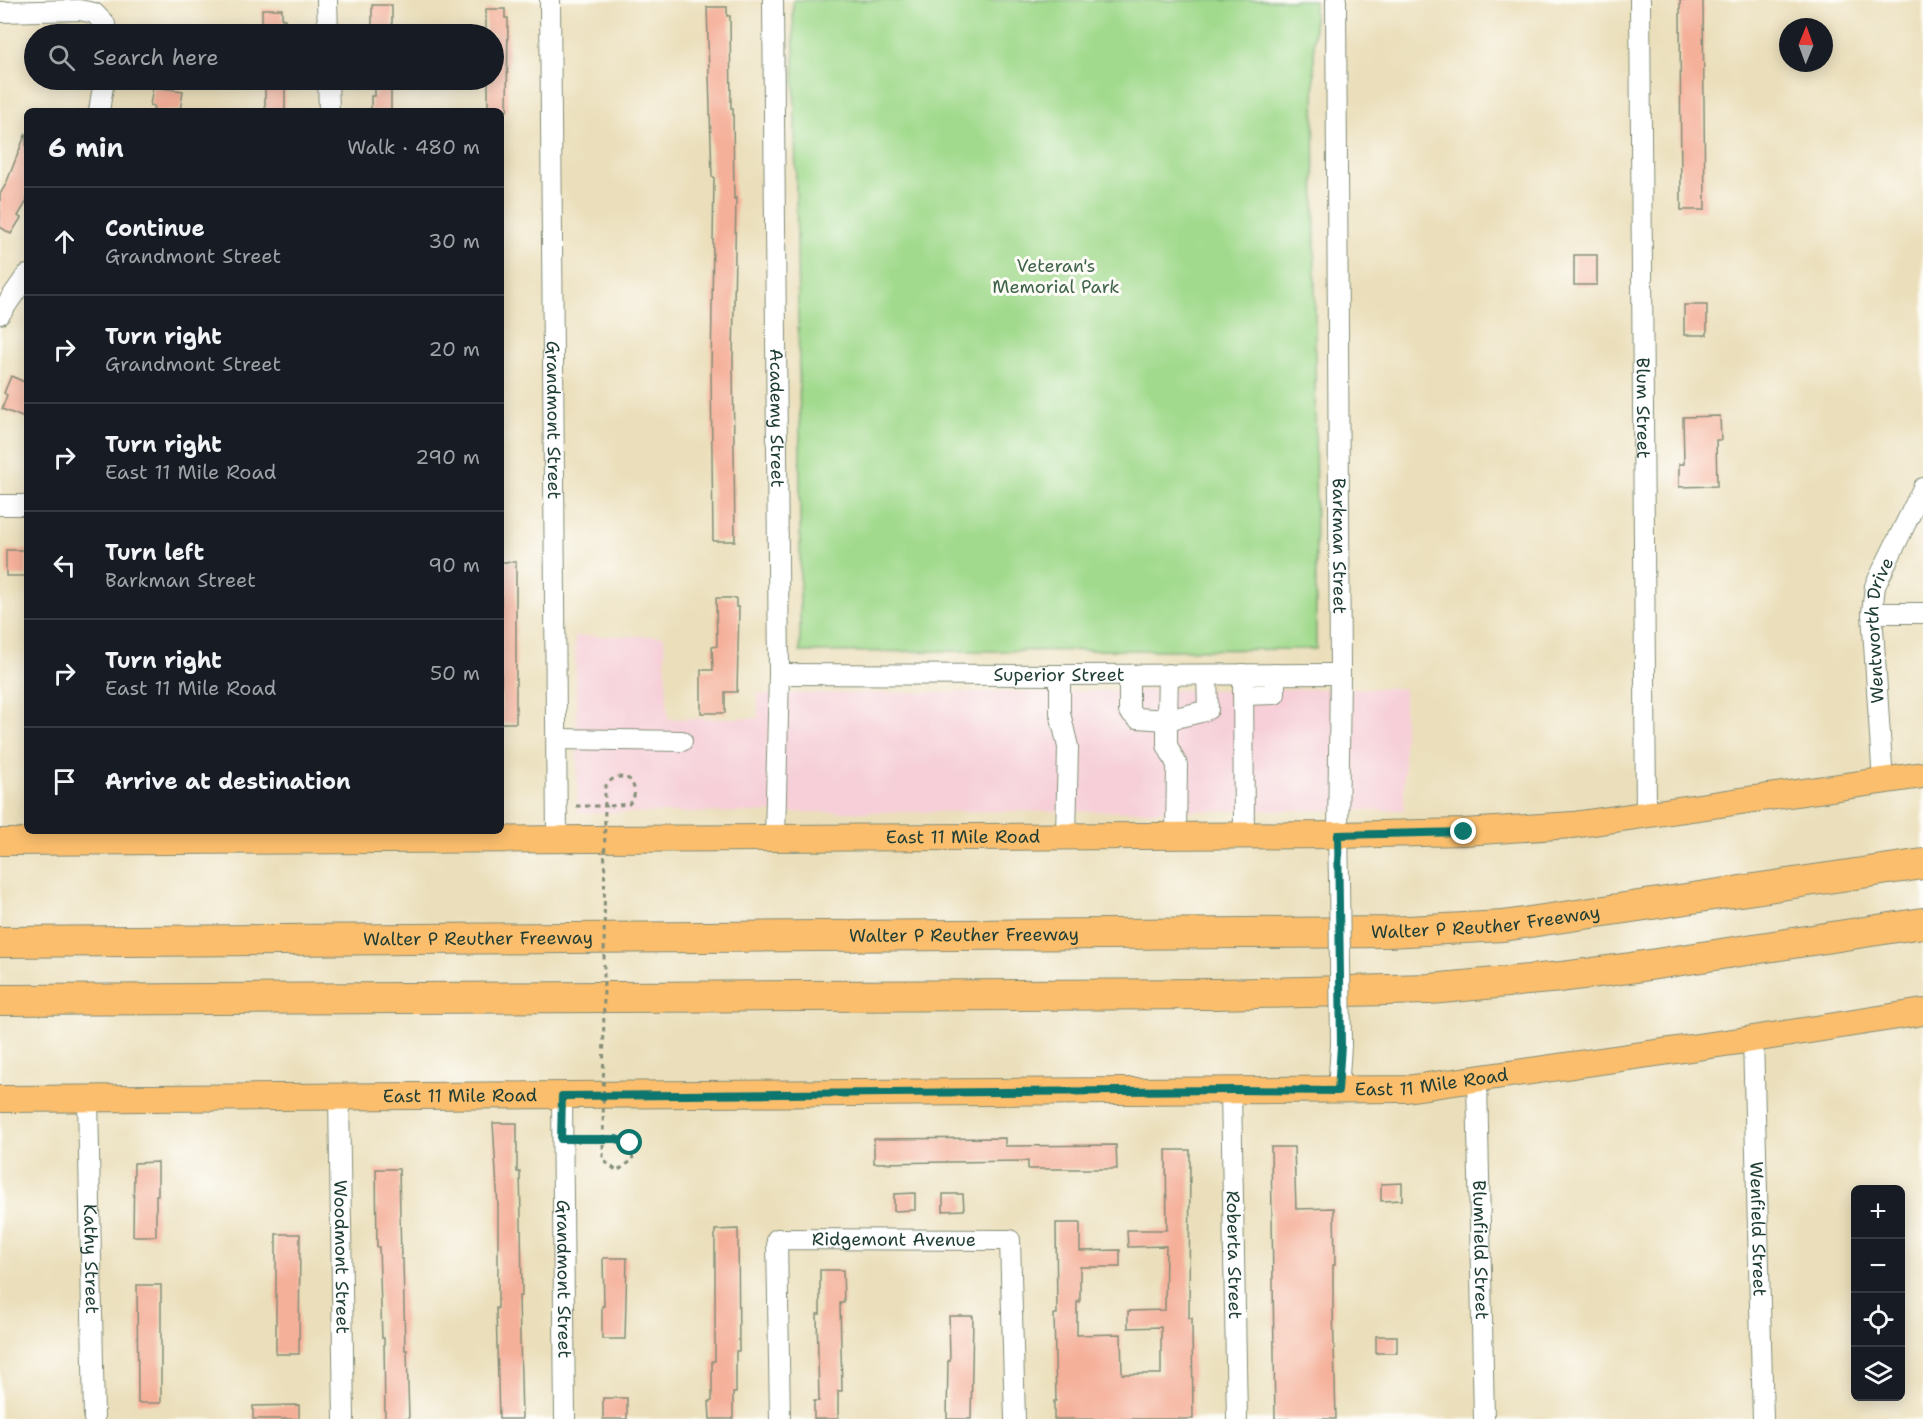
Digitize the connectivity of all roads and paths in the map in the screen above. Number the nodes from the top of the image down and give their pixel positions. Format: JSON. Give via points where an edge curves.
{"nodes":[{"id":1,"x":327,"y":0,"type":"edge"},
{"id":2,"x":550,"y":0,"type":"edge"},
{"id":3,"x":773,"y":0,"type":"edge"},
{"id":4,"x":1336,"y":0,"type":"edge"},
{"id":5,"x":1640,"y":0,"type":"edge"},
{"id":6,"x":0,"y":12,"type":"edge"},
{"id":7,"x":105,"y":24,"type":"edge"},
{"id":8,"x":328,"y":24,"type":"edge"},
{"id":9,"x":102,"y":90,"type":"edge"},
{"id":10,"x":328,"y":90,"type":"edge"},
{"id":11,"x":99,"y":108,"type":"edge"},
{"id":12,"x":328,"y":108,"type":"edge"},
{"id":13,"x":24,"y":279,"type":"edge"},
{"id":14,"x":0,"y":315,"type":"edge"},
{"id":15,"x":1923,"y":488,"type":"edge"},
{"id":16,"x":0,"y":505,"type":"edge"},
{"id":17,"x":24,"y":505,"type":"edge"},
{"id":18,"x":1872,"y":613,"type":"junction"},
{"id":19,"x":1923,"y":613,"type":"edge"},
{"id":20,"x":779,"y":674,"type":"junction"},
{"id":21,"x":1168,"y":674,"type":"junction"},
{"id":22,"x":1243,"y":674,"type":"junction"},
{"id":23,"x":1275,"y":674,"type":"junction"},
{"id":24,"x":1340,"y":674,"type":"junction"},
{"id":25,"x":1059,"y":675,"type":"junction"},
{"id":26,"x":1129,"y":675,"type":"junction"},
{"id":27,"x":1207,"y":675,"type":"junction"},
{"id":28,"x":1243,"y":695,"type":"junction"},
{"id":29,"x":1167,"y":720,"type":"junction"},
{"id":30,"x":557,"y":739,"type":"junction"},
{"id":31,"x":682,"y":741,"type":"dead end"},
{"id":32,"x":1923,"y":775,"type":"edge"},
{"id":33,"x":1883,"y":782,"type":"junction"},
{"id":34,"x":574,"y":812,"type":"dead end"},
{"id":35,"x":1646,"y":815,"type":"junction"},
{"id":36,"x":1338,"y":835,"type":"junction"},
{"id":37,"x":336,"y":836,"type":"edge"},
{"id":38,"x":1066,"y":836,"type":"junction"},
{"id":39,"x":1176,"y":836,"type":"junction"},
{"id":40,"x":1244,"y":836,"type":"junction"},
{"id":41,"x":775,"y":837,"type":"junction"},
{"id":42,"x":557,"y":839,"type":"junction"},
{"id":43,"x":0,"y":842,"type":"edge"},
{"id":44,"x":1923,"y":864,"type":"edge"},
{"id":45,"x":1923,"y":923,"type":"edge"},
{"id":46,"x":0,"y":942,"type":"edge"},
{"id":47,"x":0,"y":1000,"type":"edge"},
{"id":48,"x":1923,"y":1012,"type":"edge"},
{"id":49,"x":1753,"y":1039,"type":"junction"},
{"id":50,"x":1477,"y":1080,"type":"junction"},
{"id":51,"x":1231,"y":1090,"type":"junction"},
{"id":52,"x":1338,"y":1091,"type":"junction"},
{"id":53,"x":562,"y":1096,"type":"junction"},
{"id":54,"x":339,"y":1097,"type":"junction"},
{"id":55,"x":0,"y":1099,"type":"edge"},
{"id":56,"x":88,"y":1099,"type":"junction"},
{"id":57,"x":561,"y":1139,"type":"junction"},
{"id":58,"x":94,"y":1419,"type":"edge"},
{"id":59,"x":344,"y":1419,"type":"edge"},
{"id":60,"x":565,"y":1419,"type":"edge"},
{"id":61,"x":780,"y":1419,"type":"edge"},
{"id":62,"x":1015,"y":1419,"type":"edge"},
{"id":63,"x":1237,"y":1419,"type":"edge"},
{"id":64,"x":1484,"y":1419,"type":"edge"},
{"id":65,"x":1763,"y":1419,"type":"edge"}],
"edges":[{"from":1,"to":8,"type":"street"},
{"from":2,"to":30,"type":"street","name":"Grandmont Street"},
{"from":3,"to":20,"type":"street","name":"Academy Street"},
{"from":4,"to":24,"type":"street","name":"Barkman Street"},
{"from":5,"to":35,"type":"street","name":"Blum Street"},
{"from":6,"to":7,"type":"street","via":[[79,10],[94,13]]},
{"from":9,"to":11,"type":"street"},
{"from":10,"to":12,"type":"street"},
{"from":13,"to":14,"type":"street"},
{"from":15,"to":18,"type":"street","name":"Wentworth Drive","via":[[1875,586]]},
{"from":16,"to":17,"type":"street"},
{"from":18,"to":19,"type":"street"},
{"from":18,"to":33,"type":"street","name":"Wentworth Drive"},
{"from":20,"to":25,"type":"street","name":"Superior Street"},
{"from":20,"to":41,"type":"street","name":"Academy Street"},
{"from":21,"to":26,"type":"street","name":"Superior Street"},
{"from":21,"to":27,"type":"street","name":"Superior Street"},
{"from":21,"to":29,"type":"street"},
{"from":22,"to":23,"type":"street","name":"Superior Street"},
{"from":22,"to":27,"type":"street","name":"Superior Street"},
{"from":22,"to":28,"type":"street"},
{"from":23,"to":24,"type":"street","name":"Superior Street"},
{"from":23,"to":28,"type":"street","via":[[1275,694]]},
{"from":24,"to":36,"type":"street","name":"Barkman Street"},
{"from":25,"to":26,"type":"street","name":"Superior Street"},
{"from":25,"to":38,"type":"street","via":[[1060,713],[1068,747]]},
{"from":26,"to":29,"type":"street","via":[[1129,711],[1137,718]]},
{"from":27,"to":29,"type":"street","via":[[1208,709]]},
{"from":28,"to":40,"type":"street"},
{"from":29,"to":39,"type":"street","via":[[1167,745],[1177,765]]},
{"from":30,"to":31,"type":"street"},
{"from":30,"to":42,"type":"street","name":"Grandmont Street"},
{"from":32,"to":33,"type":"main road","name":"East 11 Mile Road"},
{"from":33,"to":35,"type":"main road","name":"East 11 Mile Road"},
{"from":34,"to":57,"type":"path","bridge":true,"via":[[575,806],[610,806],[629,804],[635,791],[629,779],[615,777],[605,787],[604,819],[604,1119],[604,1131],[604,1143],[603,1160],[617,1171],[633,1160],[630,1143],[616,1139],[605,1139],[594,1139]]},
{"from":35,"to":36,"type":"main road","name":"East 11 Mile Road","via":[[1513,830]]},
{"from":36,"to":40,"type":"main road","name":"East 11 Mile Road"},
{"from":36,"to":52,"type":"street","name":"Barkman Street","bridge":true},
{"from":37,"to":42,"type":"main road","name":"East 11 Mile Road"},
{"from":37,"to":43,"type":"main road","name":"East 11 Mile Road"},
{"from":38,"to":39,"type":"main road","name":"East 11 Mile Road"},
{"from":38,"to":41,"type":"main road","name":"East 11 Mile Road"},
{"from":39,"to":40,"type":"main road","name":"East 11 Mile Road"},
{"from":41,"to":42,"type":"main road","name":"East 11 Mile Road"},
{"from":44,"to":46,"type":"highway","name":"Walter P Reuther Freeway","via":[[1503,926],[1388,932]]},
{"from":45,"to":47,"type":"highway","via":[[1630,968],[1430,990]]},
{"from":48,"to":49,"type":"main road","name":"East 11 Mile Road"},
{"from":49,"to":50,"type":"main road","name":"East 11 Mile Road"},
{"from":49,"to":65,"type":"street","name":"Wenfield Street"},
{"from":50,"to":52,"type":"main road","name":"East 11 Mile Road","via":[[1406,1089]]},
{"from":50,"to":64,"type":"street","name":"Blumfield Street"},
{"from":51,"to":52,"type":"main road","name":"East 11 Mile Road"},
{"from":51,"to":53,"type":"main road","name":"East 11 Mile Road"},
{"from":51,"to":63,"type":"street","name":"Roberta Street"},
{"from":53,"to":54,"type":"main road","name":"East 11 Mile Road"},
{"from":53,"to":57,"type":"street","name":"Grandmont Street"},
{"from":54,"to":56,"type":"main road","name":"East 11 Mile Road"},
{"from":54,"to":59,"type":"street","name":"Woodmont Street"},
{"from":55,"to":56,"type":"main road","name":"East 11 Mile Road"},
{"from":56,"to":58,"type":"street","name":"Kathy Street"},
{"from":57,"to":60,"type":"street","name":"Grandmont Street"},
{"from":61,"to":62,"type":"street","name":"Ridgemont Avenue","via":[[777,1239],[1010,1240]]}]}
